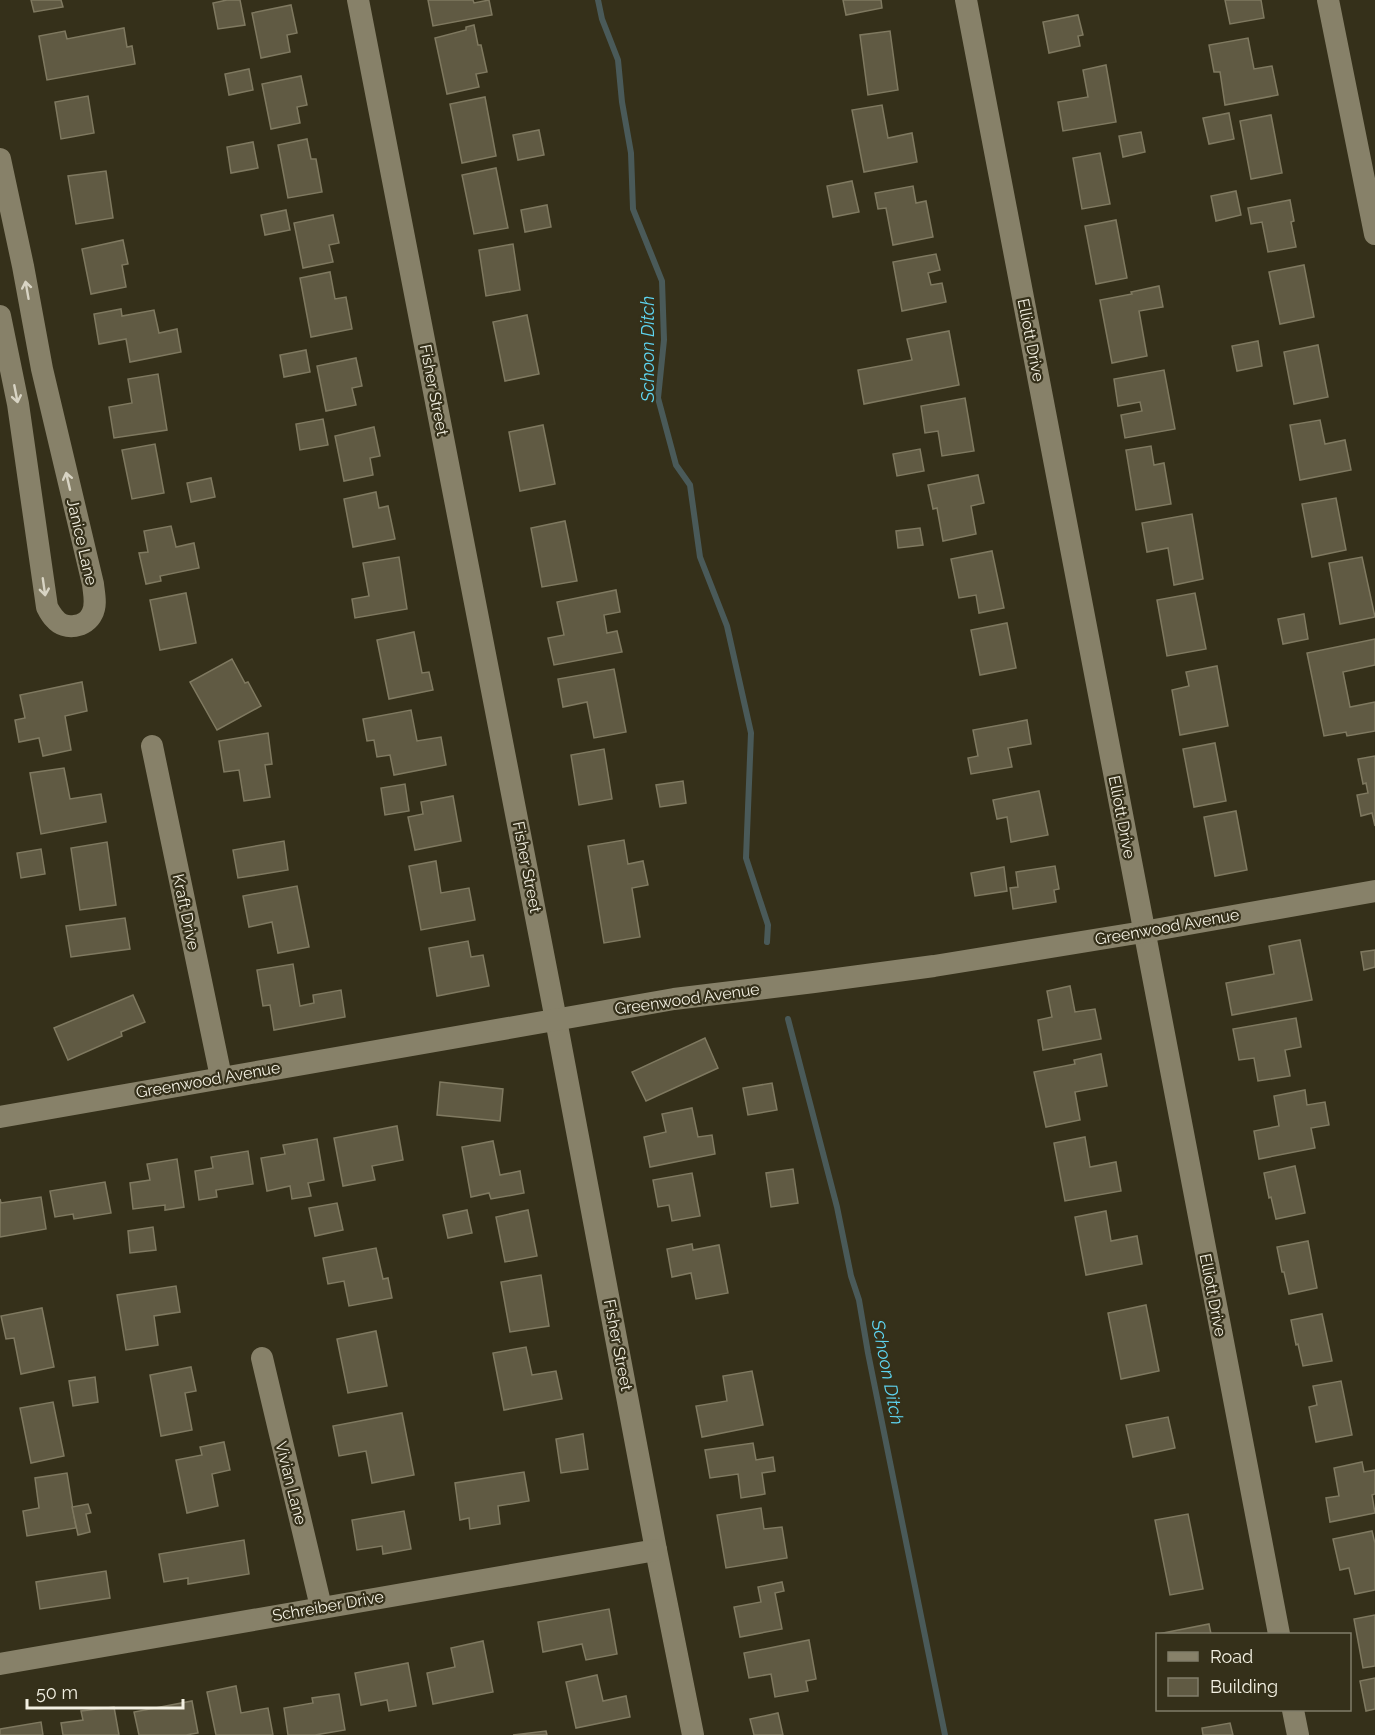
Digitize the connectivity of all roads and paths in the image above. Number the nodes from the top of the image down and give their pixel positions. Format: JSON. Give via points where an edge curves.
{"nodes":[{"id":1,"x":358,"y":0,"type":"edge"},
{"id":2,"x":966,"y":0,"type":"edge"},
{"id":3,"x":1328,"y":0,"type":"edge"},
{"id":4,"x":0,"y":159,"type":"edge"},
{"id":5,"x":1375,"y":234,"type":"edge"},
{"id":6,"x":0,"y":316,"type":"edge"},
{"id":7,"x":152,"y":746,"type":"dead end"},
{"id":8,"x":1375,"y":891,"type":"edge"},
{"id":9,"x":1143,"y":932,"type":"junction"},
{"id":10,"x":556,"y":1020,"type":"junction"},
{"id":11,"x":221,"y":1077,"type":"junction"},
{"id":12,"x":0,"y":1117,"type":"edge"},
{"id":13,"x":262,"y":1358,"type":"dead end"},
{"id":14,"x":656,"y":1550,"type":"junction"},
{"id":15,"x":321,"y":1607,"type":"junction"},
{"id":16,"x":1279,"y":1633,"type":"edge"},
{"id":17,"x":0,"y":1664,"type":"edge"},
{"id":18,"x":1293,"y":1711,"type":"edge"},
{"id":19,"x":693,"y":1735,"type":"edge"},
{"id":20,"x":1298,"y":1735,"type":"edge"}],
"edges":[{"from":1,"to":10,"type":"street","name":"Fisher Street"},
{"from":2,"to":9,"type":"street","name":"Elliott Drive"},
{"from":3,"to":5,"type":"street"},
{"from":6,"to":4,"type":"street","name":"Janice Lane","one_way":true,"via":[[18,404],[47,607],[56,621],[77,626],[93,613],[93,584],[42,369]]},
{"from":7,"to":11,"type":"street","name":"Kraft Drive"},
{"from":8,"to":9,"type":"street","name":"Greenwood Avenue"},
{"from":9,"to":10,"type":"street","name":"Greenwood Avenue","via":[[934,966],[674,999]]},
{"from":9,"to":16,"type":"street","name":"Elliott Drive"},
{"from":10,"to":11,"type":"street","name":"Greenwood Avenue"},
{"from":10,"to":14,"type":"street","name":"Fisher Street"},
{"from":11,"to":12,"type":"street","name":"Greenwood Avenue"},
{"from":13,"to":15,"type":"street","name":"Vivian Lane"},
{"from":14,"to":15,"type":"street","name":"Schreiber Drive"},
{"from":14,"to":19,"type":"street","name":"Fisher Street"},
{"from":15,"to":17,"type":"street","name":"Schreiber Drive"},
{"from":18,"to":20,"type":"street"}]}
